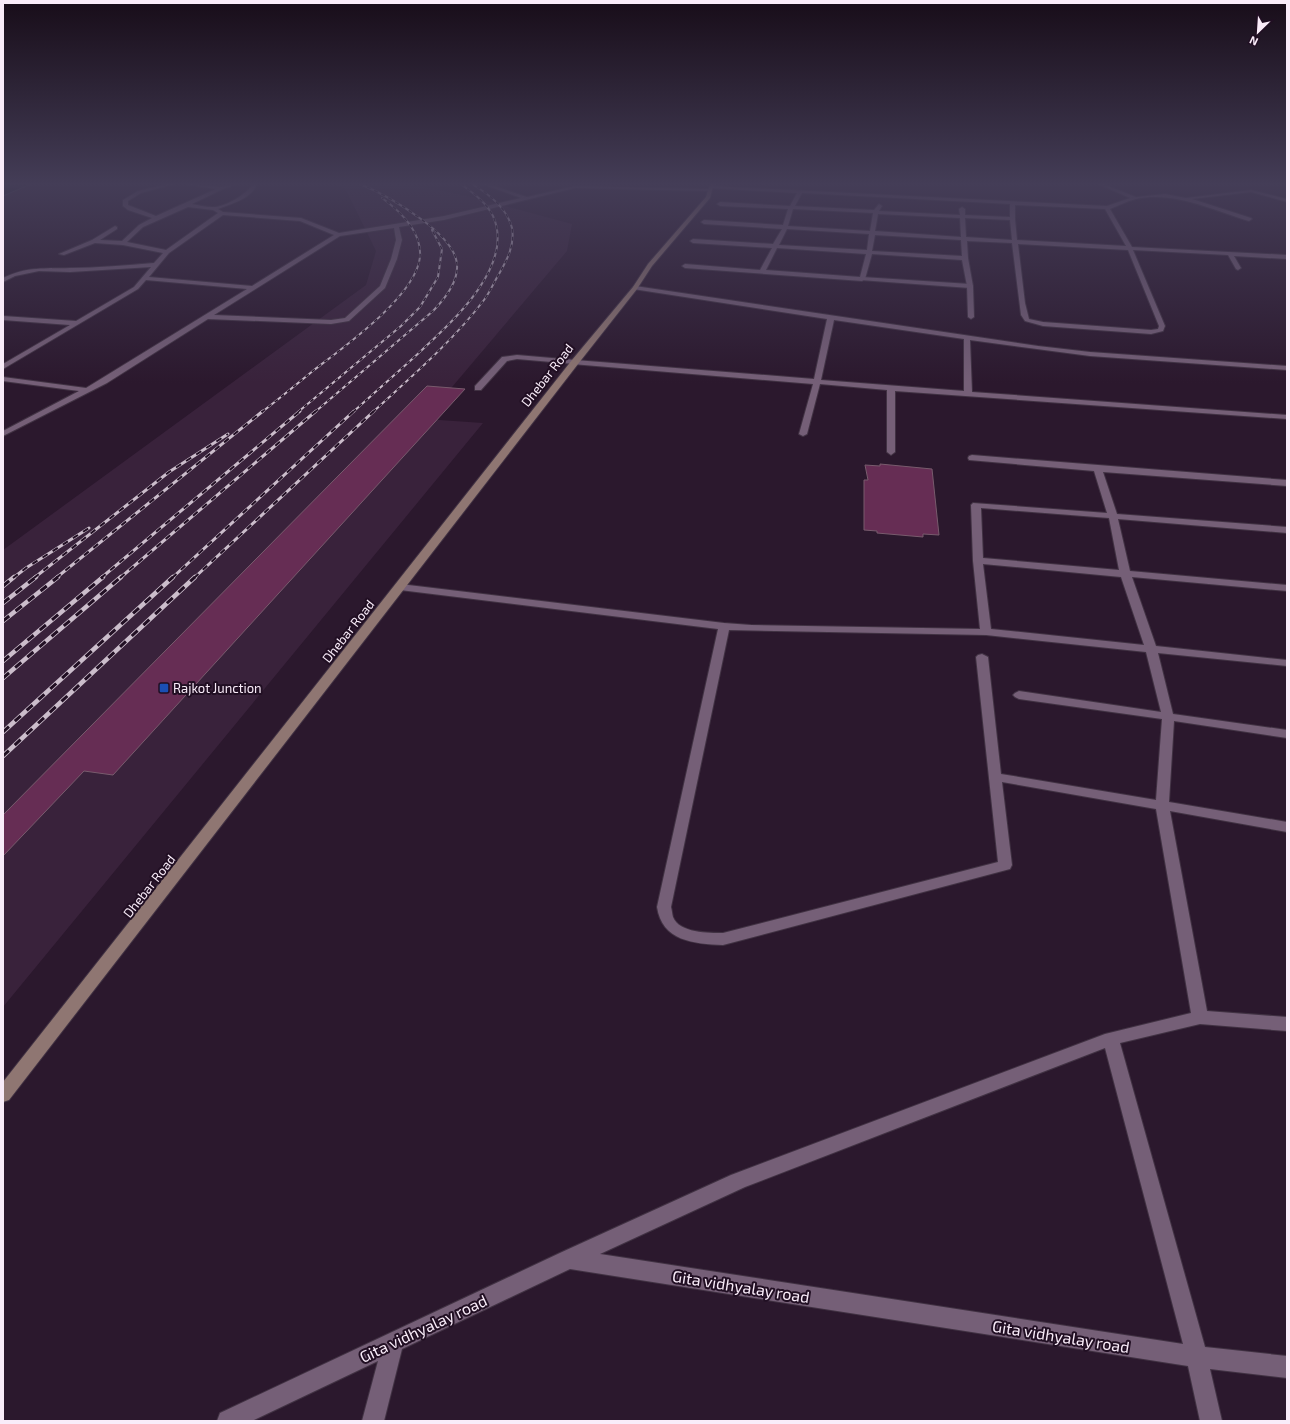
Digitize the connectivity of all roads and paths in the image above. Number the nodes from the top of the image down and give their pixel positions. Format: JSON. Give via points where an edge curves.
{"nodes":[{"id":1,"x":70,"y":250,"type":"edge"},
{"id":2,"x":159,"y":250,"type":"edge"},
{"id":3,"x":313,"y":250,"type":"edge"},
{"id":4,"x":396,"y":250,"type":"edge"},
{"id":5,"x":663,"y":250,"type":"edge"},
{"id":6,"x":773,"y":250,"type":"edge"},
{"id":7,"x":829,"y":250,"type":"edge"},
{"id":8,"x":965,"y":250,"type":"edge"},
{"id":9,"x":1016,"y":250,"type":"edge"},
{"id":10,"x":1131,"y":250,"type":"edge"},
{"id":11,"x":1159,"y":250,"type":"edge"},
{"id":12,"x":167,"y":252,"type":"joint"},
{"id":13,"x":869,"y":253,"type":"junction"},
{"id":14,"x":62,"y":254,"type":"dead end"},
{"id":15,"x":1230,"y":254,"type":"junction"},
{"id":16,"x":1287,"y":257,"type":"edge"},
{"id":17,"x":965,"y":258,"type":"junction"},
{"id":18,"x":156,"y":265,"type":"junction"},
{"id":19,"x":685,"y":266,"type":"dead end"},
{"id":20,"x":1238,"y":268,"type":"dead end"},
{"id":21,"x":762,"y":272,"type":"junction"},
{"id":22,"x":144,"y":278,"type":"junction"},
{"id":23,"x":862,"y":279,"type":"junction"},
{"id":24,"x":3,"y":280,"type":"edge"},
{"id":25,"x":970,"y":286,"type":"junction"},
{"id":26,"x":253,"y":288,"type":"junction"},
{"id":27,"x":635,"y":288,"type":"junction"},
{"id":28,"x":208,"y":317,"type":"junction"},
{"id":29,"x":831,"y":317,"type":"junction"},
{"id":30,"x":971,"y":317,"type":"dead end"},
{"id":31,"x":3,"y":318,"type":"edge"},
{"id":32,"x":75,"y":323,"type":"junction"},
{"id":33,"x":967,"y":337,"type":"junction"},
{"id":34,"x":575,"y":362,"type":"junction"},
{"id":35,"x":3,"y":367,"type":"edge"},
{"id":36,"x":1287,"y":368,"type":"edge"},
{"id":37,"x":3,"y":379,"type":"edge"},
{"id":38,"x":817,"y":382,"type":"junction"},
{"id":39,"x":478,"y":388,"type":"dead end"},
{"id":40,"x":892,"y":388,"type":"junction"},
{"id":41,"x":87,"y":390,"type":"junction"},
{"id":42,"x":968,"y":393,"type":"junction"},
{"id":43,"x":1287,"y":417,"type":"edge"},
{"id":44,"x":3,"y":434,"type":"edge"},
{"id":45,"x":803,"y":434,"type":"dead end"},
{"id":46,"x":890,"y":452,"type":"dead end"},
{"id":47,"x":972,"y":458,"type":"dead end"},
{"id":48,"x":1098,"y":469,"type":"junction"},
{"id":49,"x":1287,"y":482,"type":"edge"},
{"id":50,"x":1113,"y":516,"type":"junction"},
{"id":51,"x":1287,"y":530,"type":"edge"},
{"id":52,"x":978,"y":561,"type":"junction"},
{"id":53,"x":1125,"y":573,"type":"junction"},
{"id":54,"x":400,"y":587,"type":"junction"},
{"id":55,"x":1287,"y":588,"type":"edge"},
{"id":56,"x":724,"y":626,"type":"junction"},
{"id":57,"x":986,"y":632,"type":"junction"},
{"id":58,"x":1151,"y":649,"type":"junction"},
{"id":59,"x":982,"y":657,"type":"dead end"},
{"id":60,"x":1287,"y":663,"type":"edge"},
{"id":61,"x":1019,"y":695,"type":"dead end"},
{"id":62,"x":1168,"y":717,"type":"junction"},
{"id":63,"x":1287,"y":734,"type":"edge"},
{"id":64,"x":995,"y":777,"type":"junction"},
{"id":65,"x":1162,"y":805,"type":"junction"},
{"id":66,"x":1287,"y":827,"type":"edge"},
{"id":67,"x":1200,"y":1016,"type":"junction"},
{"id":68,"x":1287,"y":1024,"type":"edge"},
{"id":69,"x":1111,"y":1039,"type":"junction"},
{"id":70,"x":3,"y":1095,"type":"edge"},
{"id":71,"x":569,"y":1259,"type":"junction"},
{"id":72,"x":393,"y":1342,"type":"junction"},
{"id":73,"x":1197,"y":1357,"type":"junction"},
{"id":74,"x":1287,"y":1367,"type":"edge"},
{"id":75,"x":228,"y":1421,"type":"edge"},
{"id":76,"x":373,"y":1421,"type":"edge"},
{"id":77,"x":1211,"y":1421,"type":"edge"}],
"edges":[{"from":1,"to":14,"type":"street"},
{"from":2,"to":12,"type":"street"},
{"from":3,"to":26,"type":"street"},
{"from":4,"to":28,"type":"street","via":[[383,287],[346,320],[330,322]]},
{"from":5,"to":27,"type":"street","name":"Dhebar Road"},
{"from":6,"to":21,"type":"street"},
{"from":7,"to":13,"type":"street"},
{"from":8,"to":17,"type":"street"},
{"from":9,"to":10,"type":"street","via":[[1024,315],[1027,320],[1043,324],[1161,330],[1162,326]]},
{"from":11,"to":15,"type":"street"},
{"from":12,"to":18,"type":"street"},
{"from":13,"to":17,"type":"street"},
{"from":13,"to":23,"type":"street"},
{"from":15,"to":16,"type":"street"},
{"from":15,"to":20,"type":"street"},
{"from":17,"to":25,"type":"street"},
{"from":18,"to":22,"type":"street"},
{"from":18,"to":24,"type":"street","via":[[39,270],[13,275]]},
{"from":19,"to":21,"type":"street"},
{"from":21,"to":23,"type":"street"},
{"from":22,"to":26,"type":"street"},
{"from":22,"to":32,"type":"street","via":[[136,288],[124,296]]},
{"from":23,"to":25,"type":"street"},
{"from":25,"to":30,"type":"street"},
{"from":26,"to":28,"type":"street"},
{"from":27,"to":29,"type":"street"},
{"from":27,"to":34,"type":"street","name":"Dhebar Road"},
{"from":28,"to":41,"type":"street"},
{"from":29,"to":33,"type":"street"},
{"from":29,"to":38,"type":"street"},
{"from":31,"to":32,"type":"street"},
{"from":32,"to":35,"type":"street"},
{"from":33,"to":36,"type":"street","via":[[1090,354]]},
{"from":33,"to":42,"type":"street"},
{"from":34,"to":38,"type":"street"},
{"from":34,"to":39,"type":"street","via":[[518,357],[506,359]]},
{"from":34,"to":54,"type":"street","name":"Dhebar Road"},
{"from":37,"to":41,"type":"street"},
{"from":38,"to":40,"type":"street"},
{"from":38,"to":45,"type":"street"},
{"from":40,"to":42,"type":"street"},
{"from":40,"to":46,"type":"street"},
{"from":41,"to":44,"type":"street"},
{"from":42,"to":43,"type":"street"},
{"from":47,"to":48,"type":"street"},
{"from":48,"to":49,"type":"street"},
{"from":48,"to":50,"type":"street"},
{"from":50,"to":51,"type":"street"},
{"from":50,"to":52,"type":"street","via":[[976,505]]},
{"from":50,"to":53,"type":"street"},
{"from":52,"to":53,"type":"street"},
{"from":52,"to":57,"type":"street"},
{"from":53,"to":55,"type":"street"},
{"from":53,"to":58,"type":"street"},
{"from":54,"to":56,"type":"street"},
{"from":54,"to":70,"type":"street","name":"Dhebar Road"},
{"from":56,"to":57,"type":"street"},
{"from":56,"to":64,"type":"street","via":[[664,907],[667,922],[683,934],[705,939],[723,939],[1006,865]]},
{"from":57,"to":58,"type":"street"},
{"from":58,"to":60,"type":"street"},
{"from":58,"to":62,"type":"street"},
{"from":59,"to":64,"type":"street"},
{"from":61,"to":62,"type":"street"},
{"from":62,"to":63,"type":"street"},
{"from":62,"to":65,"type":"street"},
{"from":64,"to":65,"type":"street"},
{"from":65,"to":66,"type":"street"},
{"from":65,"to":67,"type":"street"},
{"from":67,"to":68,"type":"street"},
{"from":67,"to":69,"type":"street"},
{"from":69,"to":71,"type":"street","via":[[738,1181]]},
{"from":69,"to":73,"type":"street"},
{"from":71,"to":72,"type":"street","name":"Gita vidhyalay road"},
{"from":71,"to":73,"type":"street","name":"Gita vidhyalay road"},
{"from":72,"to":75,"type":"street","name":"Gita vidhyalay road"},
{"from":72,"to":76,"type":"street"},
{"from":73,"to":74,"type":"street","name":"Gita vidhyalay road"},
{"from":73,"to":77,"type":"street"}]}
